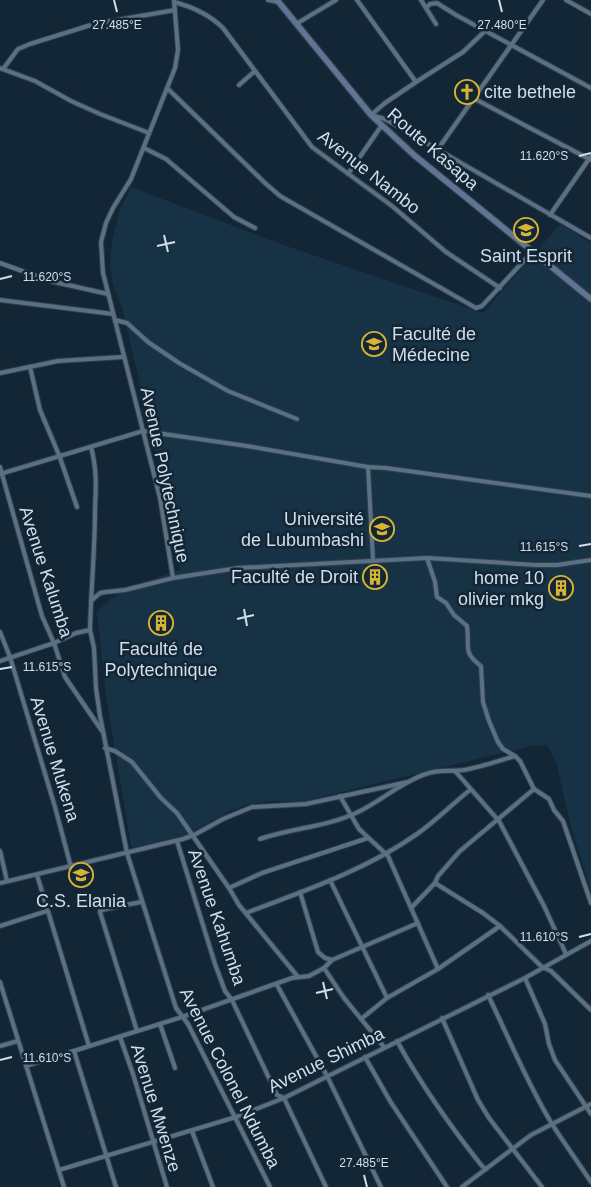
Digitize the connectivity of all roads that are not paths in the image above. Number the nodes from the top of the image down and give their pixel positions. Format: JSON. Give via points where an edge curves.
{"nodes":[{"id":1,"x":268,"y":0,"type":"edge"},
{"id":2,"x":336,"y":0,"type":"edge"},
{"id":3,"x":357,"y":0,"type":"edge"},
{"id":4,"x":421,"y":0,"type":"edge"},
{"id":5,"x":543,"y":0,"type":"edge"},
{"id":6,"x":566,"y":0,"type":"edge"},
{"id":7,"x":174,"y":1,"type":"edge"},
{"id":8,"x":278,"y":1,"type":"edge"},
{"id":9,"x":426,"y":8,"type":"junction"},
{"id":10,"x":175,"y":10,"type":"junction"},
{"id":11,"x":591,"y":14,"type":"edge"},
{"id":12,"x":296,"y":24,"type":"junction"},
{"id":13,"x":436,"y":24,"type":"dead end"},
{"id":14,"x":485,"y":31,"type":"junction"},
{"id":15,"x":511,"y":44,"type":"junction"},
{"id":16,"x":2,"y":69,"type":"edge"},
{"id":17,"x":255,"y":71,"type":"junction"},
{"id":18,"x":416,"y":82,"type":"junction"},
{"id":19,"x":239,"y":85,"type":"dead end"},
{"id":20,"x":167,"y":88,"type":"junction"},
{"id":21,"x":591,"y":88,"type":"edge"},
{"id":22,"x":472,"y":98,"type":"junction"},
{"id":23,"x":371,"y":114,"type":"junction"},
{"id":24,"x":382,"y":124,"type":"junction"},
{"id":25,"x":149,"y":133,"type":"junction"},
{"id":26,"x":144,"y":148,"type":"junction"},
{"id":27,"x":438,"y":149,"type":"junction"},
{"id":28,"x":590,"y":159,"type":"edge"},
{"id":29,"x":348,"y":174,"type":"junction"},
{"id":30,"x":550,"y":215,"type":"junction"},
{"id":31,"x":255,"y":228,"type":"dead end"},
{"id":32,"x":591,"y":238,"type":"edge"},
{"id":33,"x":533,"y":251,"type":"junction"},
{"id":34,"x":0,"y":264,"type":"edge"},
{"id":35,"x":500,"y":288,"type":"junction"},
{"id":36,"x":108,"y":294,"type":"junction"},
{"id":37,"x":591,"y":299,"type":"edge"},
{"id":38,"x":0,"y":300,"type":"edge"},
{"id":39,"x":113,"y":314,"type":"junction"},
{"id":40,"x":115,"y":320,"type":"junction"},
{"id":41,"x":123,"y":357,"type":"junction"},
{"id":42,"x":30,"y":367,"type":"junction"},
{"id":43,"x":0,"y":373,"type":"edge"},
{"id":44,"x":297,"y":419,"type":"dead end"},
{"id":45,"x":143,"y":431,"type":"junction"},
{"id":46,"x":91,"y":447,"type":"junction"},
{"id":47,"x":59,"y":455,"type":"junction"},
{"id":48,"x":0,"y":467,"type":"edge"},
{"id":49,"x":368,"y":467,"type":"junction"},
{"id":50,"x":1,"y":474,"type":"edge"},
{"id":51,"x":591,"y":496,"type":"edge"},
{"id":52,"x":77,"y":507,"type":"dead end"},
{"id":53,"x":427,"y":558,"type":"junction"},
{"id":54,"x":373,"y":560,"type":"junction"},
{"id":55,"x":591,"y":560,"type":"edge"},
{"id":56,"x":173,"y":578,"type":"junction"},
{"id":57,"x":91,"y":601,"type":"junction"},
{"id":58,"x":90,"y":630,"type":"junction"},
{"id":59,"x":0,"y":632,"type":"edge"},
{"id":60,"x":54,"y":643,"type":"junction"},
{"id":61,"x":10,"y":657,"type":"junction"},
{"id":62,"x":0,"y":660,"type":"edge"},
{"id":63,"x":103,"y":732,"type":"junction"},
{"id":64,"x":106,"y":748,"type":"junction"},
{"id":65,"x":515,"y":756,"type":"junction"},
{"id":66,"x":455,"y":771,"type":"junction"},
{"id":67,"x":408,"y":782,"type":"junction"},
{"id":68,"x":534,"y":789,"type":"junction"},
{"id":69,"x":470,"y":790,"type":"junction"},
{"id":70,"x":340,"y":796,"type":"junction"},
{"id":71,"x":350,"y":816,"type":"junction"},
{"id":72,"x":499,"y":821,"type":"junction"},
{"id":73,"x":194,"y":835,"type":"junction"},
{"id":74,"x":368,"y":838,"type":"junction"},
{"id":75,"x":260,"y":839,"type":"dead end"},
{"id":76,"x":177,"y":841,"type":"junction"},
{"id":77,"x":0,"y":851,"type":"edge"},
{"id":78,"x":126,"y":853,"type":"junction"},
{"id":79,"x":386,"y":853,"type":"junction"},
{"id":80,"x":71,"y":867,"type":"junction"},
{"id":81,"x":37,"y":875,"type":"junction"},
{"id":82,"x":330,"y":880,"type":"junction"},
{"id":83,"x":7,"y":881,"type":"junction"},
{"id":84,"x":0,"y":883,"type":"edge"},
{"id":85,"x":435,"y":883,"type":"junction"},
{"id":86,"x":229,"y":888,"type":"junction"},
{"id":87,"x":300,"y":892,"type":"junction"},
{"id":88,"x":141,"y":902,"type":"junction"},
{"id":89,"x":591,"y":903,"type":"edge"},
{"id":90,"x":412,"y":907,"type":"junction"},
{"id":91,"x":47,"y":911,"type":"junction"},
{"id":92,"x":246,"y":913,"type":"junction"},
{"id":93,"x":418,"y":922,"type":"junction"},
{"id":94,"x":0,"y":926,"type":"edge"},
{"id":95,"x":500,"y":926,"type":"junction"},
{"id":96,"x":591,"y":941,"type":"edge"},
{"id":97,"x":361,"y":947,"type":"junction"},
{"id":98,"x":566,"y":954,"type":"junction"},
{"id":99,"x":332,"y":960,"type":"junction"},
{"id":100,"x":542,"y":967,"type":"junction"},
{"id":101,"x":324,"y":968,"type":"junction"},
{"id":102,"x":438,"y":969,"type":"junction"},
{"id":103,"x":298,"y":977,"type":"junction"},
{"id":104,"x":525,"y":978,"type":"junction"},
{"id":105,"x":0,"y":982,"type":"edge"},
{"id":106,"x":277,"y":985,"type":"junction"},
{"id":107,"x":488,"y":995,"type":"junction"},
{"id":108,"x":387,"y":998,"type":"junction"},
{"id":109,"x":232,"y":1000,"type":"junction"},
{"id":110,"x":591,"y":1010,"type":"edge"},
{"id":111,"x":182,"y":1017,"type":"junction"},
{"id":112,"x":442,"y":1018,"type":"junction"},
{"id":113,"x":361,"y":1019,"type":"junction"},
{"id":114,"x":160,"y":1024,"type":"junction"},
{"id":115,"x":137,"y":1031,"type":"junction"},
{"id":116,"x":120,"y":1037,"type":"junction"},
{"id":117,"x":18,"y":1041,"type":"junction"},
{"id":118,"x":397,"y":1041,"type":"junction"},
{"id":119,"x":0,"y":1046,"type":"edge"},
{"id":120,"x":89,"y":1046,"type":"junction"},
{"id":121,"x":384,"y":1047,"type":"junction"},
{"id":122,"x":74,"y":1051,"type":"junction"},
{"id":123,"x":365,"y":1057,"type":"junction"},
{"id":124,"x":26,"y":1066,"type":"junction"},
{"id":125,"x":175,"y":1068,"type":"dead end"},
{"id":126,"x":328,"y":1076,"type":"junction"},
{"id":127,"x":284,"y":1098,"type":"junction"},
{"id":128,"x":591,"y":1104,"type":"edge"},
{"id":129,"x":586,"y":1107,"type":"junction"},
{"id":130,"x":591,"y":1114,"type":"edge"},
{"id":131,"x":236,"y":1117,"type":"junction"},
{"id":132,"x":552,"y":1123,"type":"junction"},
{"id":133,"x":192,"y":1131,"type":"junction"},
{"id":134,"x":154,"y":1143,"type":"junction"},
{"id":135,"x":512,"y":1149,"type":"junction"},
{"id":136,"x":107,"y":1156,"type":"junction"},
{"id":137,"x":486,"y":1169,"type":"junction"},
{"id":138,"x":59,"y":1170,"type":"junction"},
{"id":139,"x":591,"y":1182,"type":"edge"},
{"id":140,"x":64,"y":1187,"type":"edge"},
{"id":141,"x":116,"y":1187,"type":"edge"},
{"id":142,"x":167,"y":1187,"type":"edge"},
{"id":143,"x":213,"y":1187,"type":"edge"},
{"id":144,"x":270,"y":1187,"type":"edge"},
{"id":145,"x":326,"y":1187,"type":"edge"},
{"id":146,"x":381,"y":1187,"type":"edge"},
{"id":147,"x":447,"y":1187,"type":"edge"},
{"id":148,"x":462,"y":1187,"type":"edge"},
{"id":149,"x":542,"y":1187,"type":"edge"}],
"edges":[{"from":1,"to":8,"type":"street"},
{"from":2,"to":12,"type":"street"},
{"from":3,"to":18,"type":"street"},
{"from":4,"to":9,"type":"street"},
{"from":5,"to":15,"type":"street"},
{"from":6,"to":11,"type":"street"},
{"from":7,"to":10,"type":"street","name":"Avenue Polytechnique"},
{"from":7,"to":17,"type":"street","name":"Avenue Nambo","via":[[215,20]]},
{"from":8,"to":12,"type":"main road","name":"Route Kasapa"},
{"from":9,"to":13,"type":"street"},
{"from":9,"to":14,"type":"street","via":[[437,3]]},
{"from":10,"to":16,"type":"street","via":[[94,24],[39,41],[18,49]]},
{"from":10,"to":20,"type":"street","name":"Avenue Polytechnique","via":[[177,60]]},
{"from":12,"to":23,"type":"main road","name":"Route Kasapa"},
{"from":14,"to":15,"type":"street"},
{"from":14,"to":18,"type":"street","via":[[463,52]]},
{"from":15,"to":21,"type":"street"},
{"from":15,"to":22,"type":"street"},
{"from":16,"to":25,"type":"street"},
{"from":17,"to":19,"type":"street"},
{"from":17,"to":29,"type":"street","name":"Avenue Nambo","via":[[312,147]]},
{"from":18,"to":23,"type":"street"},
{"from":20,"to":25,"type":"street","name":"Avenue Polytechnique"},
{"from":20,"to":35,"type":"street","via":[[291,204],[332,224],[476,308]]},
{"from":22,"to":27,"type":"street"},
{"from":22,"to":28,"type":"street"},
{"from":23,"to":24,"type":"main road","name":"Route Kasapa"},
{"from":23,"to":27,"type":"street"},
{"from":24,"to":29,"type":"street"},
{"from":24,"to":33,"type":"main road","name":"Route Kasapa","via":[[414,155]]},
{"from":25,"to":26,"type":"street","name":"Avenue Polytechnique"},
{"from":26,"to":31,"type":"street","via":[[166,159],[234,217]]},
{"from":26,"to":36,"type":"street","name":"Avenue Polytechnique","via":[[131,179],[109,215],[101,239]]},
{"from":27,"to":30,"type":"street"},
{"from":28,"to":30,"type":"street"},
{"from":29,"to":35,"type":"street","name":"Avenue Nambo","via":[[446,252]]},
{"from":30,"to":32,"type":"street"},
{"from":33,"to":35,"type":"street"},
{"from":33,"to":37,"type":"main road","name":"Route Kasapa"},
{"from":34,"to":36,"type":"street","via":[[50,282]]},
{"from":36,"to":39,"type":"street","name":"Avenue Polytechnique"},
{"from":38,"to":39,"type":"street"},
{"from":39,"to":40,"type":"street","name":"Avenue Polytechnique"},
{"from":40,"to":41,"type":"street","name":"Avenue Polytechnique"},
{"from":40,"to":44,"type":"street","via":[[127,323],[179,364],[228,391]]},
{"from":41,"to":42,"type":"street","via":[[68,360]]},
{"from":41,"to":45,"type":"street","name":"Avenue Polytechnique"},
{"from":42,"to":43,"type":"street"},
{"from":42,"to":47,"type":"street","via":[[37,400]]},
{"from":45,"to":46,"type":"street"},
{"from":45,"to":49,"type":"street"},
{"from":45,"to":56,"type":"street","name":"Avenue Polytechnique","via":[[160,498]]},
{"from":46,"to":47,"type":"street"},
{"from":46,"to":57,"type":"street","name":"Avenue Colonel Ndumba","via":[[96,470]]},
{"from":47,"to":50,"type":"street"},
{"from":47,"to":52,"type":"street"},
{"from":48,"to":50,"type":"street","name":"Avenue Kalumba"},
{"from":49,"to":51,"type":"street"},
{"from":49,"to":54,"type":"street"},
{"from":50,"to":60,"type":"street","name":"Avenue Kalumba","via":[[42,616]]},
{"from":53,"to":54,"type":"street","name":"Avenue Polytechnique"},
{"from":53,"to":55,"type":"street","name":"Avenue Polytechnique","via":[[536,565]]},
{"from":53,"to":65,"type":"street","via":[[438,597],[467,626],[468,652],[472,660],[481,666],[483,702],[493,733],[503,749]]},
{"from":54,"to":56,"type":"street","name":"Avenue Polytechnique","via":[[238,568]]},
{"from":56,"to":57,"type":"street","via":[[100,593]]},
{"from":57,"to":58,"type":"street","name":"Avenue Colonel Ndumba"},
{"from":58,"to":60,"type":"street"},
{"from":58,"to":63,"type":"street","name":"Avenue Colonel Ndumba"},
{"from":59,"to":61,"type":"street","name":"Avenue Mukena"},
{"from":60,"to":61,"type":"street"},
{"from":60,"to":63,"type":"street","name":"Avenue Kalumba","via":[[65,677]]},
{"from":61,"to":62,"type":"street"},
{"from":61,"to":80,"type":"street","name":"Avenue Mukena"},
{"from":63,"to":64,"type":"street","name":"Avenue Colonel Ndumba"},
{"from":64,"to":73,"type":"street","via":[[134,764]]},
{"from":64,"to":78,"type":"street","name":"Avenue Colonel Ndumba"},
{"from":65,"to":66,"type":"street"},
{"from":65,"to":68,"type":"street"},
{"from":66,"to":67,"type":"street","via":[[438,770]]},
{"from":66,"to":69,"type":"street"},
{"from":67,"to":70,"type":"street"},
{"from":67,"to":71,"type":"street"},
{"from":68,"to":72,"type":"street"},
{"from":68,"to":89,"type":"street","via":[[549,799],[563,821]]},
{"from":69,"to":72,"type":"street"},
{"from":69,"to":79,"type":"street","via":[[417,835]]},
{"from":70,"to":71,"type":"street"},
{"from":70,"to":73,"type":"street","via":[[306,804],[242,810]]},
{"from":71,"to":74,"type":"street"},
{"from":71,"to":75,"type":"street"},
{"from":72,"to":85,"type":"street","via":[[460,852]]},
{"from":72,"to":98,"type":"street"},
{"from":73,"to":76,"type":"street"},
{"from":73,"to":86,"type":"street"},
{"from":74,"to":79,"type":"street"},
{"from":74,"to":86,"type":"street","via":[[262,873]]},
{"from":76,"to":78,"type":"street"},
{"from":76,"to":109,"type":"street","name":"Avenue Kahumba","via":[[215,964]]},
{"from":77,"to":83,"type":"street"},
{"from":78,"to":80,"type":"street"},
{"from":78,"to":88,"type":"street","name":"Avenue Colonel Ndumba"},
{"from":79,"to":82,"type":"street"},
{"from":79,"to":90,"type":"street"},
{"from":80,"to":81,"type":"street"},
{"from":81,"to":83,"type":"street"},
{"from":81,"to":91,"type":"street"},
{"from":82,"to":87,"type":"street"},
{"from":82,"to":97,"type":"street"},
{"from":83,"to":84,"type":"street"},
{"from":85,"to":90,"type":"street"},
{"from":85,"to":95,"type":"street"},
{"from":86,"to":92,"type":"street"},
{"from":87,"to":92,"type":"street"},
{"from":87,"to":99,"type":"street","via":[[318,952]]},
{"from":88,"to":111,"type":"street","name":"Avenue Colonel Ndumba","via":[[176,1008]]},
{"from":88,"to":115,"type":"street","via":[[100,912]]},
{"from":90,"to":93,"type":"street"},
{"from":91,"to":94,"type":"street"},
{"from":91,"to":120,"type":"street"},
{"from":92,"to":103,"type":"street"},
{"from":93,"to":97,"type":"street"},
{"from":93,"to":102,"type":"street"},
{"from":95,"to":100,"type":"street"},
{"from":95,"to":102,"type":"street"},
{"from":96,"to":98,"type":"street","name":"Avenue Shimba"},
{"from":97,"to":99,"type":"street"},
{"from":97,"to":108,"type":"street"},
{"from":98,"to":100,"type":"street","name":"Avenue Shimba"},
{"from":99,"to":101,"type":"street"},
{"from":100,"to":104,"type":"street","name":"Avenue Shimba"},
{"from":100,"to":110,"type":"street","via":[[551,971]]},
{"from":101,"to":103,"type":"street","via":[[309,976]]},
{"from":101,"to":113,"type":"street"},
{"from":102,"to":108,"type":"street"},
{"from":103,"to":106,"type":"street"},
{"from":104,"to":107,"type":"street","name":"Avenue Shimba"},
{"from":104,"to":129,"type":"street","via":[[545,1024],[555,1060]]},
{"from":105,"to":117,"type":"street"},
{"from":106,"to":109,"type":"street"},
{"from":106,"to":126,"type":"street"},
{"from":107,"to":112,"type":"street","name":"Avenue Shimba"},
{"from":107,"to":132,"type":"street"},
{"from":108,"to":113,"type":"street"},
{"from":109,"to":111,"type":"street"},
{"from":109,"to":127,"type":"street","name":"Avenue Kahumba","via":[[277,1095]]},
{"from":111,"to":114,"type":"street"},
{"from":111,"to":131,"type":"street","name":"Avenue Colonel Ndumba"},
{"from":112,"to":118,"type":"street","name":"Avenue Shimba"},
{"from":112,"to":135,"type":"street","via":[[478,1100]]},
{"from":113,"to":121,"type":"street"},
{"from":114,"to":115,"type":"street"},
{"from":114,"to":125,"type":"street"},
{"from":115,"to":116,"type":"street"},
{"from":116,"to":120,"type":"street"},
{"from":116,"to":134,"type":"street","name":"Avenue Mwenze"},
{"from":117,"to":119,"type":"street"},
{"from":117,"to":124,"type":"street"},
{"from":118,"to":121,"type":"street","name":"Avenue Shimba"},
{"from":118,"to":137,"type":"street","via":[[426,1092]]},
{"from":120,"to":122,"type":"street"},
{"from":121,"to":123,"type":"street","name":"Avenue Shimba"},
{"from":122,"to":124,"type":"street"},
{"from":122,"to":136,"type":"street"},
{"from":123,"to":126,"type":"street","name":"Avenue Shimba"},
{"from":123,"to":147,"type":"street"},
{"from":124,"to":138,"type":"street"},
{"from":126,"to":127,"type":"street","name":"Avenue Shimba"},
{"from":126,"to":146,"type":"street"},
{"from":127,"to":131,"type":"street","name":"Avenue Shimba"},
{"from":127,"to":145,"type":"street","name":"Avenue Kahumba"},
{"from":128,"to":129,"type":"street"},
{"from":129,"to":130,"type":"street"},
{"from":129,"to":132,"type":"street"},
{"from":131,"to":133,"type":"street","name":"Avenue Shimba"},
{"from":131,"to":144,"type":"street","name":"Avenue Colonel Ndumba"},
{"from":132,"to":135,"type":"street"},
{"from":132,"to":139,"type":"street"},
{"from":133,"to":134,"type":"street","name":"Avenue Shimba"},
{"from":133,"to":143,"type":"street"},
{"from":134,"to":136,"type":"street","name":"Avenue Shimba"},
{"from":134,"to":142,"type":"street","name":"Avenue Mwenze"},
{"from":135,"to":137,"type":"street"},
{"from":135,"to":149,"type":"street"},
{"from":136,"to":138,"type":"street","name":"Avenue Shimba"},
{"from":136,"to":141,"type":"street"},
{"from":137,"to":148,"type":"street","via":[[471,1184]]},
{"from":138,"to":140,"type":"street"}]}
